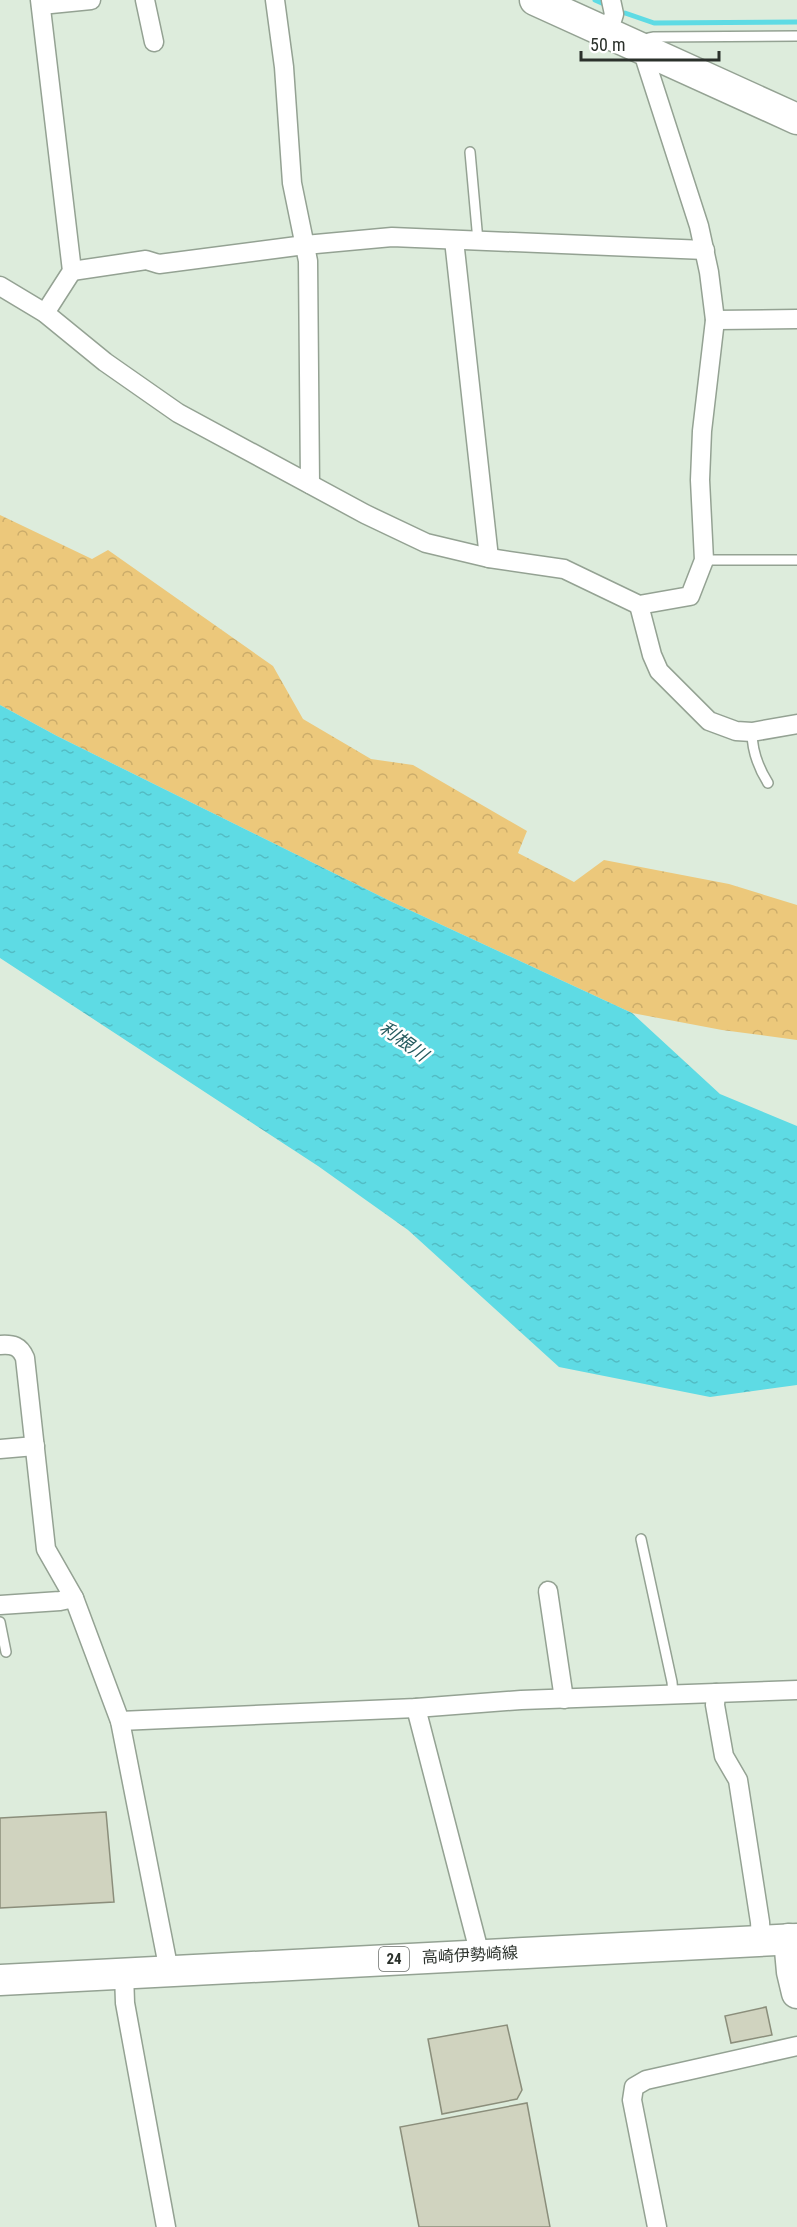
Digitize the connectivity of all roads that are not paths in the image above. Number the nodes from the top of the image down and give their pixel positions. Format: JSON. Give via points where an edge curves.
{"nodes":[{"id":1,"x":91,"y":0,"type":"edge"},
{"id":2,"x":145,"y":0,"type":"edge"},
{"id":3,"x":275,"y":0,"type":"edge"},
{"id":4,"x":536,"y":0,"type":"edge"},
{"id":5,"x":611,"y":0,"type":"edge"},
{"id":6,"x":40,"y":3,"type":"edge"},
{"id":7,"x":608,"y":33,"type":"junction"},
{"id":8,"x":797,"y":36,"type":"edge"},
{"id":9,"x":154,"y":42,"type":"dead end"},
{"id":10,"x":646,"y":51,"type":"junction"},
{"id":11,"x":797,"y":119,"type":"edge"},
{"id":12,"x":470,"y":152,"type":"dead end"},
{"id":13,"x":454,"y":240,"type":"junction"},
{"id":14,"x":478,"y":241,"type":"junction"},
{"id":15,"x":305,"y":245,"type":"junction"},
{"id":16,"x":705,"y":250,"type":"junction"},
{"id":17,"x":72,"y":271,"type":"junction"},
{"id":18,"x":0,"y":286,"type":"edge"},
{"id":19,"x":45,"y":313,"type":"junction"},
{"id":20,"x":797,"y":319,"type":"edge"},
{"id":21,"x":715,"y":320,"type":"junction"},
{"id":22,"x":310,"y":484,"type":"junction"},
{"id":23,"x":489,"y":558,"type":"junction"},
{"id":24,"x":704,"y":560,"type":"junction"},
{"id":25,"x":797,"y":560,"type":"edge"},
{"id":26,"x":639,"y":605,"type":"junction"},
{"id":27,"x":797,"y":724,"type":"edge"},
{"id":28,"x":752,"y":732,"type":"junction"},
{"id":29,"x":768,"y":783,"type":"dead end"},
{"id":30,"x":0,"y":1345,"type":"edge"},
{"id":31,"x":34,"y":1446,"type":"junction"},
{"id":32,"x":0,"y":1449,"type":"edge"},
{"id":33,"x":641,"y":1539,"type":"dead end"},
{"id":34,"x":548,"y":1591,"type":"dead end"},
{"id":35,"x":74,"y":1598,"type":"junction"},
{"id":36,"x":0,"y":1605,"type":"edge"},
{"id":37,"x":0,"y":1622,"type":"edge"},
{"id":38,"x":6,"y":1652,"type":"dead end"},
{"id":39,"x":797,"y":1690,"type":"edge"},
{"id":40,"x":716,"y":1693,"type":"junction"},
{"id":41,"x":673,"y":1694,"type":"junction"},
{"id":42,"x":564,"y":1699,"type":"junction"},
{"id":43,"x":416,"y":1708,"type":"junction"},
{"id":44,"x":120,"y":1721,"type":"junction"},
{"id":45,"x":782,"y":1939,"type":"edge"},
{"id":46,"x":480,"y":1955,"type":"junction"},
{"id":47,"x":169,"y":1971,"type":"junction"},
{"id":48,"x":124,"y":1973,"type":"junction"},
{"id":49,"x":0,"y":1980,"type":"edge"},
{"id":50,"x":797,"y":1993,"type":"edge"},
{"id":51,"x":797,"y":2046,"type":"edge"},
{"id":52,"x":166,"y":2227,"type":"edge"},
{"id":53,"x":657,"y":2227,"type":"edge"}],
"edges":[{"from":1,"to":6,"type":"street"},
{"from":2,"to":9,"type":"street"},
{"from":3,"to":15,"type":"street","via":[[292,183]]},
{"from":4,"to":7,"type":"main road"},
{"from":5,"to":7,"type":"street","via":[[614,14]]},
{"from":6,"to":17,"type":"street"},
{"from":7,"to":10,"type":"main road"},
{"from":8,"to":10,"type":"lane","via":[[654,37],[649,38]]},
{"from":10,"to":11,"type":"main road"},
{"from":10,"to":16,"type":"street","via":[[646,62]]},
{"from":12,"to":14,"type":"lane"},
{"from":13,"to":14,"type":"street"},
{"from":13,"to":15,"type":"street","via":[[392,237]]},
{"from":13,"to":23,"type":"street"},
{"from":14,"to":16,"type":"street"},
{"from":15,"to":17,"type":"street"},
{"from":15,"to":22,"type":"street"},
{"from":16,"to":21,"type":"street"},
{"from":17,"to":19,"type":"street"},
{"from":18,"to":19,"type":"street"},
{"from":19,"to":22,"type":"street","via":[[105,362],[178,413]]},
{"from":20,"to":21,"type":"street"},
{"from":21,"to":24,"type":"street","via":[[702,431]]},
{"from":22,"to":23,"type":"street","via":[[426,543]]},
{"from":23,"to":26,"type":"street","via":[[564,569]]},
{"from":24,"to":25,"type":"lane"},
{"from":24,"to":26,"type":"street","via":[[690,596]]},
{"from":26,"to":28,"type":"street","via":[[659,671],[709,721]]},
{"from":27,"to":28,"type":"street"},
{"from":28,"to":29,"type":"lane","via":[[758,764]]},
{"from":30,"to":31,"type":"street","via":[[16,1346],[25,1358]]},
{"from":31,"to":32,"type":"street"},
{"from":31,"to":35,"type":"street","via":[[46,1549]]},
{"from":33,"to":41,"type":"lane"},
{"from":34,"to":42,"type":"street"},
{"from":35,"to":36,"type":"street"},
{"from":35,"to":44,"type":"street"},
{"from":37,"to":38,"type":"lane"},
{"from":39,"to":40,"type":"street"},
{"from":40,"to":41,"type":"street"},
{"from":40,"to":45,"type":"street","via":[[724,1756],[738,1780],[760,1922]]},
{"from":41,"to":42,"type":"street"},
{"from":42,"to":43,"type":"street"},
{"from":43,"to":44,"type":"street"},
{"from":43,"to":46,"type":"street"},
{"from":44,"to":47,"type":"street"},
{"from":45,"to":46,"type":"main road","name":"高崎伊勢崎線","number":"24"},
{"from":45,"to":50,"type":"main road"},
{"from":46,"to":47,"type":"main road","name":"高崎伊勢崎線","number":"24"},
{"from":47,"to":48,"type":"main road","name":"高崎伊勢崎線","number":"24"},
{"from":48,"to":49,"type":"main road","name":"高崎伊勢崎線","number":"24"},
{"from":48,"to":52,"type":"street","via":[[125,2003]]},
{"from":51,"to":53,"type":"street","via":[[646,2080],[634,2087],[632,2100]]}]}
